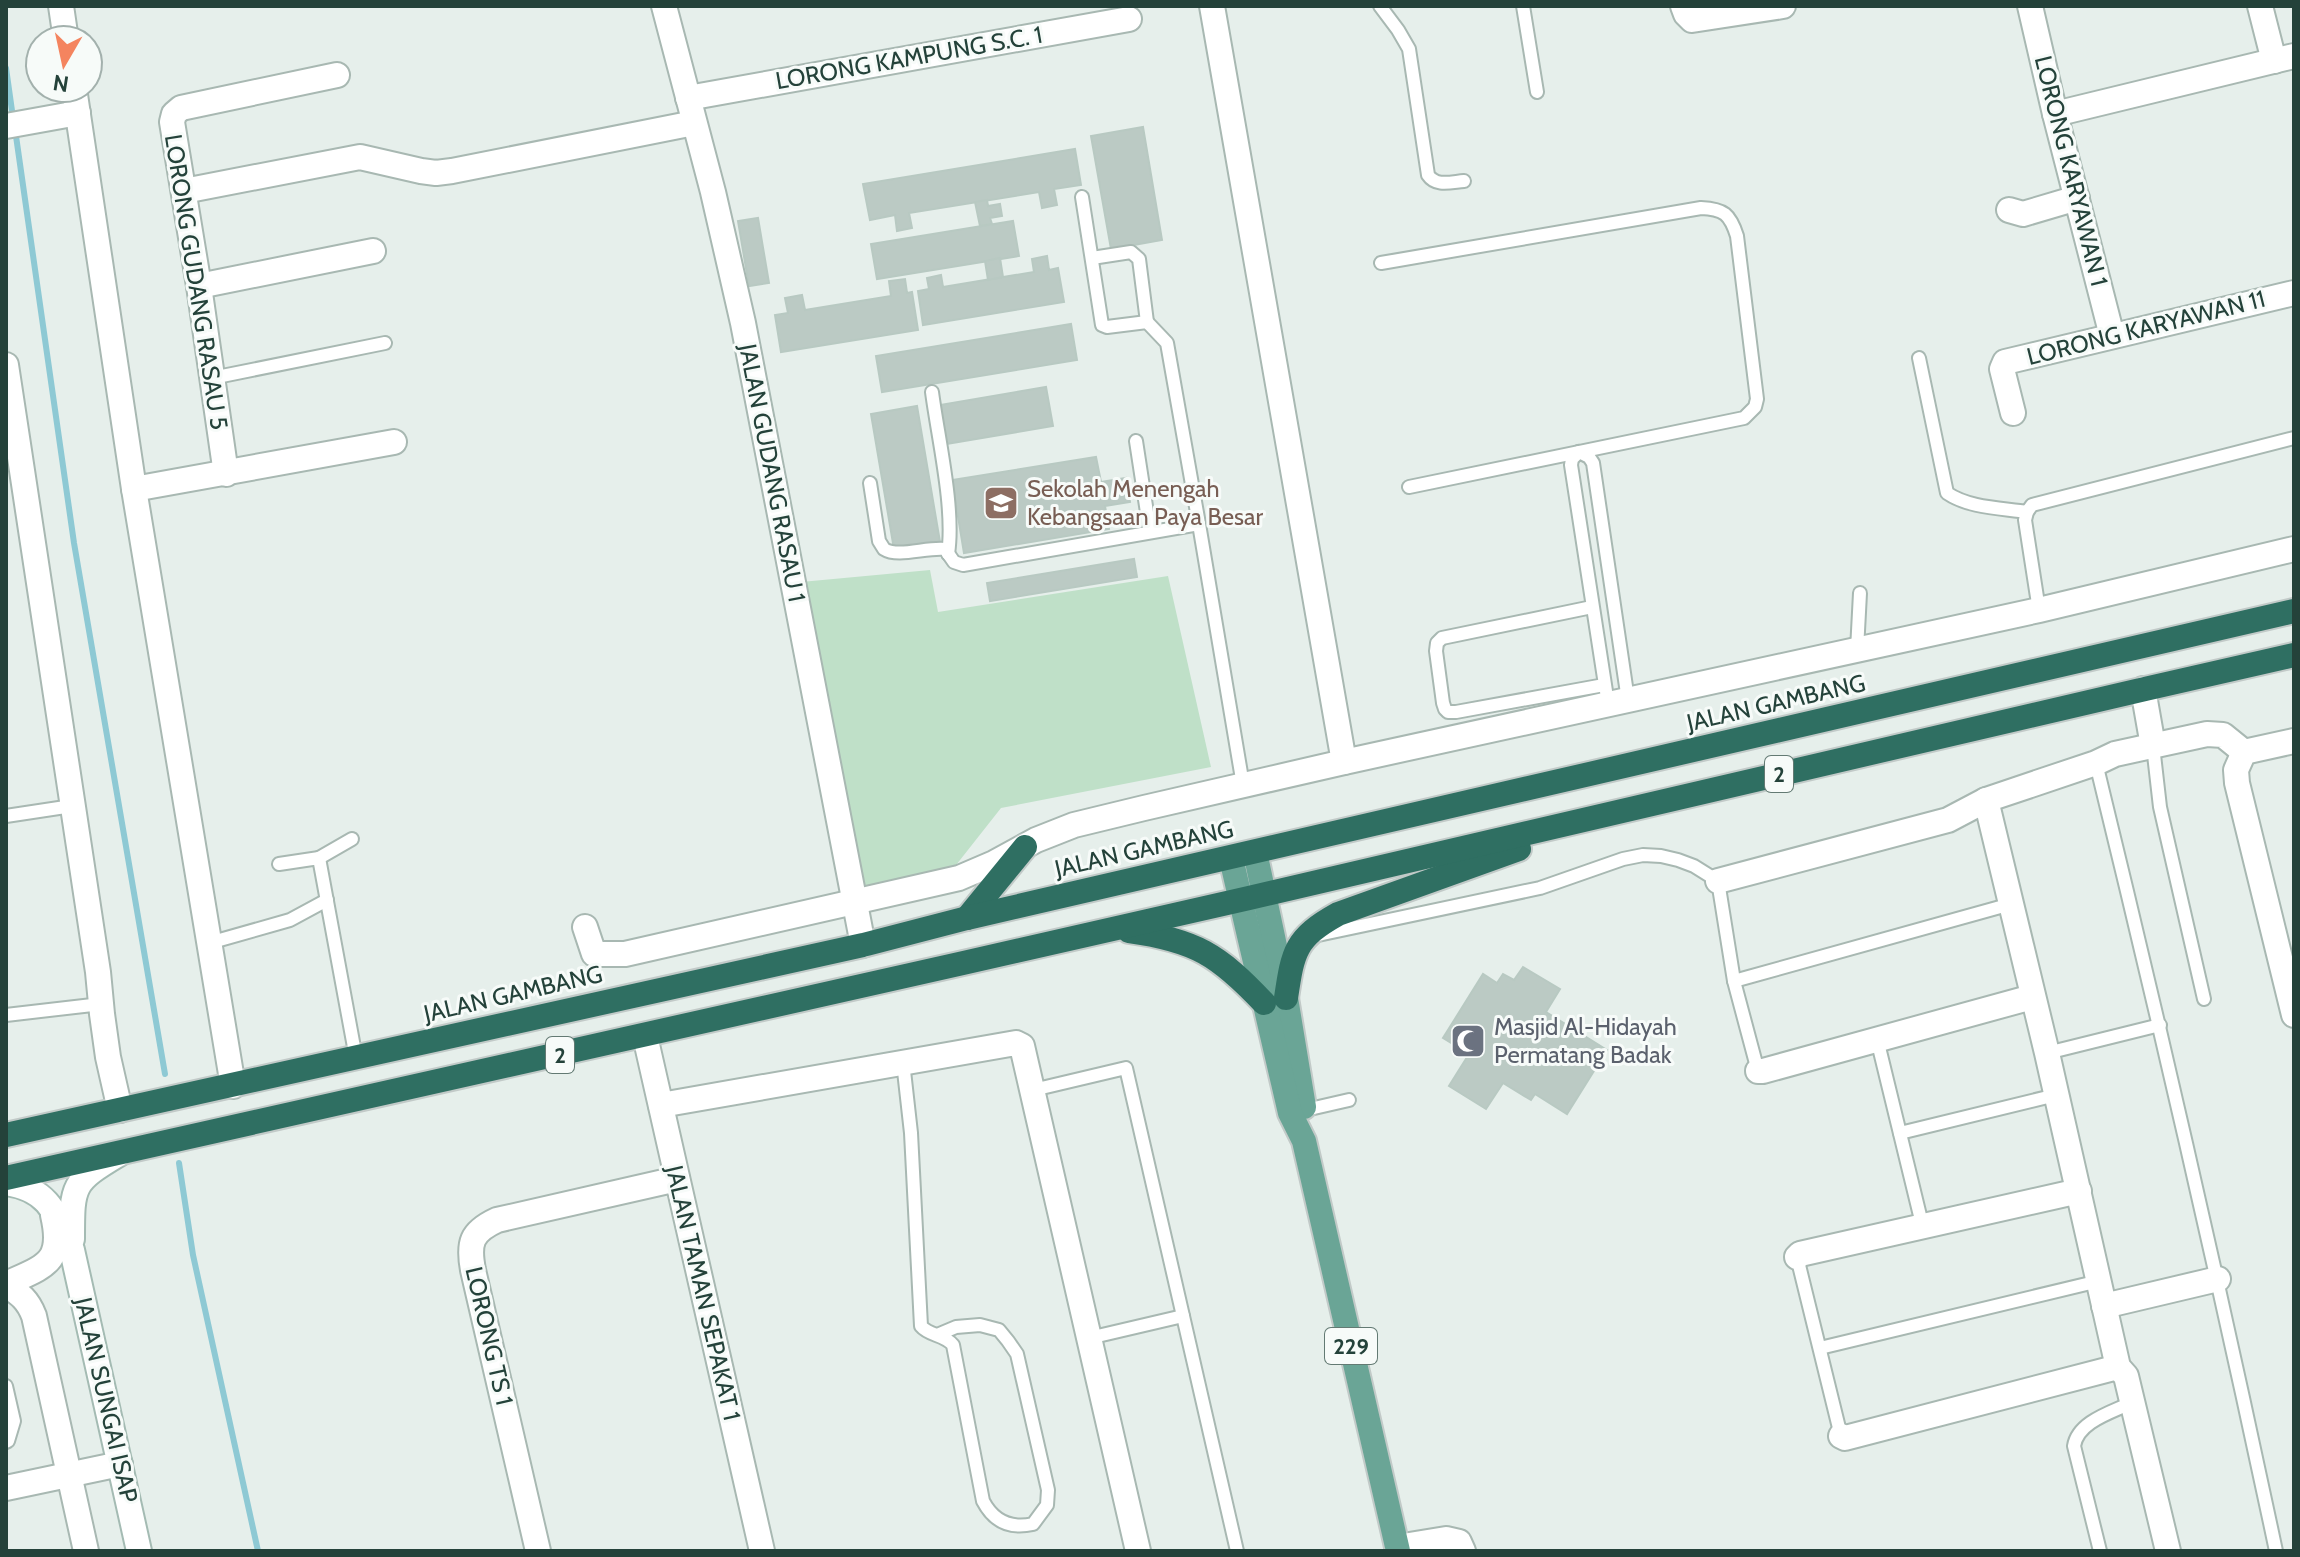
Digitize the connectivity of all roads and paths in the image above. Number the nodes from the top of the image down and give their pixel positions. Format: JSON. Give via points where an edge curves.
{"nodes":[{"id":1,"x":664,"y":6,"type":"edge"},
{"id":2,"x":1212,"y":6,"type":"edge"},
{"id":3,"x":1380,"y":6,"type":"edge"},
{"id":4,"x":1523,"y":6,"type":"edge"},
{"id":5,"x":1683,"y":6,"type":"edge"},
{"id":6,"x":1783,"y":6,"type":"edge"},
{"id":7,"x":2030,"y":6,"type":"edge"},
{"id":8,"x":2260,"y":6,"type":"edge"},
{"id":9,"x":1129,"y":19,"type":"dead end"},
{"id":10,"x":2284,"y":58,"type":"edge"},
{"id":11,"x":337,"y":75,"type":"dead end"},
{"id":12,"x":1537,"y":92,"type":"dead end"},
{"id":13,"x":688,"y":98,"type":"junction"},
{"id":14,"x":70,"y":104,"type":"edge"},
{"id":15,"x":2055,"y":114,"type":"junction"},
{"id":16,"x":68,"y":115,"type":"junction"},
{"id":17,"x":694,"y":123,"type":"junction"},
{"id":18,"x":6,"y":126,"type":"edge"},
{"id":19,"x":1464,"y":181,"type":"dead end"},
{"id":20,"x":184,"y":191,"type":"junction"},
{"id":21,"x":1082,"y":197,"type":"dead end"},
{"id":22,"x":2077,"y":198,"type":"junction"},
{"id":23,"x":2009,"y":210,"type":"dead end"},
{"id":24,"x":373,"y":251,"type":"dead end"},
{"id":25,"x":1092,"y":258,"type":"junction"},
{"id":26,"x":1381,"y":263,"type":"dead end"},
{"id":27,"x":199,"y":286,"type":"junction"},
{"id":28,"x":2294,"y":293,"type":"edge"},
{"id":29,"x":1147,"y":322,"type":"junction"},
{"id":30,"x":2112,"y":336,"type":"junction"},
{"id":31,"x":385,"y":343,"type":"dead end"},
{"id":32,"x":1919,"y":358,"type":"dead end"},
{"id":33,"x":6,"y":365,"type":"edge"},
{"id":34,"x":212,"y":378,"type":"junction"},
{"id":35,"x":8,"y":390,"type":"edge"},
{"id":36,"x":932,"y":392,"type":"dead end"},
{"id":37,"x":2013,"y":413,"type":"dead end"},
{"id":38,"x":2294,"y":438,"type":"edge"},
{"id":39,"x":1136,"y":441,"type":"dead end"},
{"id":40,"x":394,"y":442,"type":"dead end"},
{"id":41,"x":1579,"y":452,"type":"junction"},
{"id":42,"x":226,"y":474,"type":"junction"},
{"id":43,"x":870,"y":483,"type":"dead end"},
{"id":44,"x":1409,"y":487,"type":"dead end"},
{"id":45,"x":134,"y":489,"type":"junction"},
{"id":46,"x":2027,"y":512,"type":"junction"},
{"id":47,"x":1199,"y":524,"type":"junction"},
{"id":48,"x":1150,"y":532,"type":"junction"},
{"id":49,"x":2294,"y":549,"type":"edge"},
{"id":50,"x":948,"y":554,"type":"junction"},
{"id":51,"x":1860,"y":593,"type":"dead end"},
{"id":52,"x":1592,"y":607,"type":"junction"},
{"id":53,"x":2039,"y":610,"type":"junction"},
{"id":54,"x":2294,"y":611,"type":"edge"},
{"id":55,"x":1857,"y":650,"type":"junction"},
{"id":56,"x":2294,"y":655,"type":"edge"},
{"id":57,"x":2143,"y":689,"type":"junction"},
{"id":58,"x":1613,"y":696,"type":"junction"},
{"id":59,"x":2294,"y":741,"type":"edge"},
{"id":60,"x":2153,"y":746,"type":"junction"},
{"id":61,"x":2244,"y":752,"type":"junction"},
{"id":62,"x":1344,"y":762,"type":"junction"},
{"id":63,"x":2096,"y":763,"type":"junction"},
{"id":64,"x":1243,"y":785,"type":"junction"},
{"id":65,"x":1986,"y":800,"type":"junction"},
{"id":66,"x":72,"y":806,"type":"junction"},
{"id":67,"x":1623,"y":812,"type":"junction"},
{"id":68,"x":6,"y":816,"type":"edge"},
{"id":69,"x":352,"y":839,"type":"dead end"},
{"id":70,"x":1025,"y":847,"type":"junction"},
{"id":71,"x":1255,"y":852,"type":"junction"},
{"id":72,"x":319,"y":858,"type":"junction"},
{"id":73,"x":1231,"y":858,"type":"junction"},
{"id":74,"x":279,"y":864,"type":"dead end"},
{"id":75,"x":1718,"y":881,"type":"junction"},
{"id":76,"x":1252,"y":897,"type":"junction"},
{"id":77,"x":327,"y":900,"type":"junction"},
{"id":78,"x":855,"y":902,"type":"junction"},
{"id":79,"x":2011,"y":904,"type":"junction"},
{"id":80,"x":967,"y":918,"type":"junction"},
{"id":81,"x":585,"y":927,"type":"dead end"},
{"id":82,"x":1114,"y":929,"type":"junction"},
{"id":83,"x":1303,"y":938,"type":"junction"},
{"id":84,"x":209,"y":943,"type":"junction"},
{"id":85,"x":863,"y":945,"type":"junction"},
{"id":86,"x":1734,"y":981,"type":"junction"},
{"id":87,"x":2032,"y":997,"type":"junction"},
{"id":88,"x":2204,"y":999,"type":"dead end"},
{"id":89,"x":1275,"y":1000,"type":"junction"},
{"id":90,"x":101,"y":1004,"type":"junction"},
{"id":91,"x":6,"y":1015,"type":"edge"},
{"id":92,"x":2294,"y":1015,"type":"edge"},
{"id":93,"x":2160,"y":1025,"type":"junction"},
{"id":94,"x":645,"y":1036,"type":"junction"},
{"id":95,"x":1877,"y":1039,"type":"junction"},
{"id":96,"x":2047,"y":1053,"type":"junction"},
{"id":97,"x":356,"y":1058,"type":"junction"},
{"id":98,"x":903,"y":1062,"type":"junction"},
{"id":99,"x":1758,"y":1071,"type":"joint"},
{"id":100,"x":233,"y":1086,"type":"junction"},
{"id":101,"x":1033,"y":1090,"type":"junction"},
{"id":102,"x":2056,"y":1095,"type":"junction"},
{"id":103,"x":1349,"y":1100,"type":"dead end"},
{"id":104,"x":661,"y":1105,"type":"junction"},
{"id":105,"x":120,"y":1110,"type":"junction"},
{"id":106,"x":1297,"y":1112,"type":"junction"},
{"id":107,"x":1900,"y":1133,"type":"junction"},
{"id":108,"x":6,"y":1135,"type":"edge"},
{"id":109,"x":125,"y":1151,"type":"junction"},
{"id":110,"x":677,"y":1179,"type":"junction"},
{"id":111,"x":6,"y":1180,"type":"edge"},
{"id":112,"x":2079,"y":1191,"type":"junction"},
{"id":113,"x":50,"y":1205,"type":"junction"},
{"id":114,"x":1923,"y":1228,"type":"junction"},
{"id":115,"x":72,"y":1250,"type":"junction"},
{"id":116,"x":1797,"y":1257,"type":"joint"},
{"id":117,"x":2218,"y":1279,"type":"junction"},
{"id":118,"x":2099,"y":1281,"type":"junction"},
{"id":119,"x":6,"y":1285,"type":"edge"},
{"id":120,"x":2104,"y":1306,"type":"junction"},
{"id":121,"x":1183,"y":1316,"type":"junction"},
{"id":122,"x":937,"y":1335,"type":"junction"},
{"id":123,"x":1089,"y":1338,"type":"junction"},
{"id":124,"x":1820,"y":1348,"type":"junction"},
{"id":125,"x":2118,"y":1367,"type":"junction"},
{"id":126,"x":6,"y":1386,"type":"edge"},
{"id":127,"x":2133,"y":1402,"type":"junction"},
{"id":128,"x":1841,"y":1436,"type":"joint"},
{"id":129,"x":6,"y":1442,"type":"edge"},
{"id":130,"x":120,"y":1464,"type":"junction"},
{"id":131,"x":69,"y":1475,"type":"junction"},
{"id":132,"x":6,"y":1488,"type":"edge"},
{"id":133,"x":1398,"y":1549,"type":"edge"},
{"id":134,"x":86,"y":1551,"type":"edge"},
{"id":135,"x":139,"y":1551,"type":"edge"},
{"id":136,"x":538,"y":1551,"type":"edge"},
{"id":137,"x":762,"y":1551,"type":"edge"},
{"id":138,"x":1138,"y":1551,"type":"edge"},
{"id":139,"x":1237,"y":1551,"type":"edge"},
{"id":140,"x":1463,"y":1551,"type":"edge"},
{"id":141,"x":2100,"y":1551,"type":"edge"},
{"id":142,"x":2168,"y":1551,"type":"edge"},
{"id":143,"x":2276,"y":1551,"type":"edge"}],
"edges":[{"from":1,"to":13,"type":"street","name":"JALAN GUDANG RASAU 1"},
{"from":2,"to":62,"type":"street"},
{"from":3,"to":19,"type":"lane","via":[[1409,49],[1428,175],[1437,183]]},
{"from":4,"to":12,"type":"lane"},
{"from":5,"to":6,"type":"street","via":[[1692,20]]},
{"from":7,"to":15,"type":"street","name":"LORONG KARYAWAN 1"},
{"from":8,"to":10,"type":"street"},
{"from":9,"to":13,"type":"street","name":"LORONG KAMPUNG S.C. 1"},
{"from":10,"to":15,"type":"street"},
{"from":11,"to":20,"type":"street","name":"LORONG GUDANG RASAU 5","via":[[181,108],[172,122]]},
{"from":13,"to":17,"type":"street","name":"JALAN GUDANG RASAU 1"},
{"from":14,"to":16,"type":"street"},
{"from":15,"to":22,"type":"street","name":"LORONG KARYAWAN 1"},
{"from":16,"to":18,"type":"street"},
{"from":16,"to":45,"type":"street"},
{"from":17,"to":20,"type":"street","via":[[436,173],[360,157]]},
{"from":17,"to":78,"type":"street","name":"JALAN GUDANG RASAU 1","via":[[743,323]]},
{"from":20,"to":27,"type":"street","name":"LORONG GUDANG RASAU 5"},
{"from":21,"to":25,"type":"lane"},
{"from":22,"to":23,"type":"street","via":[[2023,214]]},
{"from":22,"to":30,"type":"street","name":"LORONG KARYAWAN 1"},
{"from":24,"to":27,"type":"street"},
{"from":25,"to":29,"type":"lane","via":[[1102,325]]},
{"from":25,"to":29,"type":"lane","via":[[1136,254]]},
{"from":26,"to":41,"type":"lane","via":[[1701,208],[1727,215],[1737,236],[1755,407],[1744,418]]},
{"from":27,"to":34,"type":"street","name":"LORONG GUDANG RASAU 5"},
{"from":28,"to":30,"type":"street","name":"LORONG KARYAWAN 11"},
{"from":29,"to":47,"type":"lane","via":[[1167,343]]},
{"from":30,"to":37,"type":"street","name":"LORONG KARYAWAN 11","via":[[2005,362],[2002,369]]},
{"from":31,"to":34,"type":"lane"},
{"from":32,"to":46,"type":"lane","via":[[1947,493],[1957,500]]},
{"from":33,"to":35,"type":"street"},
{"from":34,"to":42,"type":"street","name":"LORONG GUDANG RASAU 5"},
{"from":35,"to":66,"type":"street"},
{"from":36,"to":50,"type":"lane"},
{"from":38,"to":46,"type":"lane","via":[[2032,505]]},
{"from":39,"to":48,"type":"lane"},
{"from":40,"to":42,"type":"street"},
{"from":41,"to":44,"type":"lane"},
{"from":41,"to":52,"type":"lane","via":[[1571,465]]},
{"from":41,"to":58,"type":"lane","via":[[1593,463]]},
{"from":42,"to":45,"type":"street"},
{"from":43,"to":50,"type":"lane","via":[[884,549],[894,554],[939,548]]},
{"from":45,"to":84,"type":"street"},
{"from":46,"to":53,"type":"lane"},
{"from":47,"to":48,"type":"lane"},
{"from":47,"to":64,"type":"lane"},
{"from":48,"to":50,"type":"lane","via":[[963,565]]},
{"from":49,"to":53,"type":"street"},
{"from":51,"to":55,"type":"lane"},
{"from":52,"to":58,"type":"lane"},
{"from":52,"to":58,"type":"lane","via":[[1442,638],[1436,651],[1443,703],[1448,712],[1456,712]]},
{"from":53,"to":55,"type":"street"},
{"from":54,"to":71,"type":"highway","name":"JALAN GAMBANG","number":"2"},
{"from":55,"to":58,"type":"street"},
{"from":56,"to":57,"type":"highway","number":"2"},
{"from":57,"to":60,"type":"street"},
{"from":57,"to":67,"type":"highway","number":"2"},
{"from":58,"to":62,"type":"street"},
{"from":59,"to":61,"type":"street"},
{"from":60,"to":61,"type":"street","via":[[2223,735]]},
{"from":60,"to":63,"type":"street"},
{"from":60,"to":88,"type":"lane","via":[[2160,807]]},
{"from":61,"to":92,"type":"street","via":[[2237,783]]},
{"from":62,"to":64,"type":"street"},
{"from":63,"to":65,"type":"street"},
{"from":63,"to":93,"type":"lane"},
{"from":64,"to":70,"type":"street","via":[[1074,825]]},
{"from":65,"to":75,"type":"street","via":[[1948,820]]},
{"from":65,"to":79,"type":"street"},
{"from":66,"to":68,"type":"lane"},
{"from":66,"to":90,"type":"street"},
{"from":67,"to":76,"type":"highway","number":"2"},
{"from":67,"to":83,"type":"highway","via":[[1338,914]]},
{"from":69,"to":72,"type":"lane"},
{"from":70,"to":78,"type":"street","via":[[959,878]]},
{"from":70,"to":80,"type":"highway"},
{"from":71,"to":73,"type":"highway","name":"JALAN GAMBANG","number":"2"},
{"from":71,"to":76,"type":"main road","number":"229"},
{"from":72,"to":74,"type":"lane"},
{"from":72,"to":77,"type":"lane"},
{"from":73,"to":76,"type":"main road","number":"229"},
{"from":73,"to":80,"type":"highway","name":"JALAN GAMBANG","number":"2"},
{"from":75,"to":83,"type":"lane","via":[[1678,860],[1643,855],[1540,888]]},
{"from":75,"to":86,"type":"lane"},
{"from":76,"to":82,"type":"highway","number":"2"},
{"from":76,"to":89,"type":"main road","number":"229"},
{"from":77,"to":84,"type":"lane","via":[[290,920]]},
{"from":77,"to":97,"type":"lane"},
{"from":78,"to":81,"type":"street","via":[[625,954],[594,954]]},
{"from":78,"to":85,"type":"street","name":"JALAN GUDANG RASAU 1"},
{"from":79,"to":86,"type":"lane"},
{"from":79,"to":87,"type":"street"},
{"from":80,"to":85,"type":"highway","name":"JALAN GAMBANG","number":"2"},
{"from":82,"to":89,"type":"highway","via":[[1200,948]]},
{"from":82,"to":94,"type":"highway","number":"2"},
{"from":83,"to":89,"type":"highway"},
{"from":84,"to":100,"type":"street"},
{"from":85,"to":97,"type":"highway","name":"JALAN GAMBANG","number":"2"},
{"from":86,"to":99,"type":"lane"},
{"from":87,"to":95,"type":"street"},
{"from":87,"to":96,"type":"street"},
{"from":89,"to":106,"type":"main road","number":"229"},
{"from":90,"to":91,"type":"lane"},
{"from":90,"to":105,"type":"street"},
{"from":93,"to":96,"type":"lane"},
{"from":93,"to":117,"type":"lane"},
{"from":94,"to":104,"type":"street","name":"JALAN TAMAN SEPAKAT 1"},
{"from":94,"to":109,"type":"highway","number":"2"},
{"from":95,"to":99,"type":"street"},
{"from":95,"to":107,"type":"lane"},
{"from":96,"to":102,"type":"street"},
{"from":97,"to":100,"type":"highway","name":"JALAN GAMBANG","number":"2"},
{"from":98,"to":101,"type":"street","via":[[1016,1043],[1024,1051]]},
{"from":98,"to":104,"type":"street"},
{"from":98,"to":122,"type":"lane","via":[[921,1326]]},
{"from":100,"to":105,"type":"highway","name":"JALAN GAMBANG","number":"2"},
{"from":101,"to":121,"type":"lane","via":[[1126,1068]]},
{"from":101,"to":123,"type":"street"},
{"from":102,"to":107,"type":"lane"},
{"from":102,"to":112,"type":"street"},
{"from":103,"to":106,"type":"lane"},
{"from":104,"to":110,"type":"street","name":"JALAN TAMAN SEPAKAT 1"},
{"from":105,"to":108,"type":"highway","name":"JALAN GAMBANG","number":"2"},
{"from":106,"to":133,"type":"main road","number":"229"},
{"from":107,"to":114,"type":"lane"},
{"from":109,"to":111,"type":"highway","number":"2"},
{"from":109,"to":115,"type":"street","via":[[96,1168],[77,1188],[72,1200]]},
{"from":110,"to":136,"type":"street","name":"LORONG TS 1","via":[[497,1220],[475,1234],[473,1270]]},
{"from":110,"to":137,"type":"street","name":"JALAN TAMAN SEPAKAT 1"},
{"from":111,"to":113,"type":"street","via":[[30,1188]]},
{"from":112,"to":114,"type":"street"},
{"from":112,"to":118,"type":"street"},
{"from":113,"to":115,"type":"street"},
{"from":113,"to":119,"type":"street","via":[[57,1232],[52,1256],[44,1266]]},
{"from":114,"to":116,"type":"street"},
{"from":115,"to":130,"type":"street","name":"JALAN SUNGAI ISAP"},
{"from":116,"to":124,"type":"lane"},
{"from":117,"to":120,"type":"street"},
{"from":117,"to":143,"type":"lane"},
{"from":118,"to":120,"type":"street"},
{"from":118,"to":124,"type":"lane"},
{"from":119,"to":131,"type":"street","via":[[22,1295],[34,1316]]},
{"from":120,"to":125,"type":"street"},
{"from":121,"to":123,"type":"lane"},
{"from":121,"to":139,"type":"lane"},
{"from":122,"to":122,"type":"lane","via":[[953,1345],[989,1513],[1020,1527],[1033,1524],[1047,1505],[1048,1490],[1017,1354],[999,1330],[980,1325]]},
{"from":123,"to":138,"type":"street"},
{"from":124,"to":128,"type":"lane"},
{"from":125,"to":127,"type":"street"},
{"from":125,"to":128,"type":"street"},
{"from":126,"to":129,"type":"lane","via":[[14,1421]]},
{"from":127,"to":141,"type":"lane","via":[[2096,1420],[2075,1439]]},
{"from":127,"to":142,"type":"street"},
{"from":130,"to":131,"type":"street"},
{"from":130,"to":135,"type":"street","name":"JALAN SUNGAI ISAP"},
{"from":131,"to":132,"type":"street"},
{"from":131,"to":134,"type":"street"},
{"from":133,"to":140,"type":"street","via":[[1446,1539],[1459,1542]]}]}
